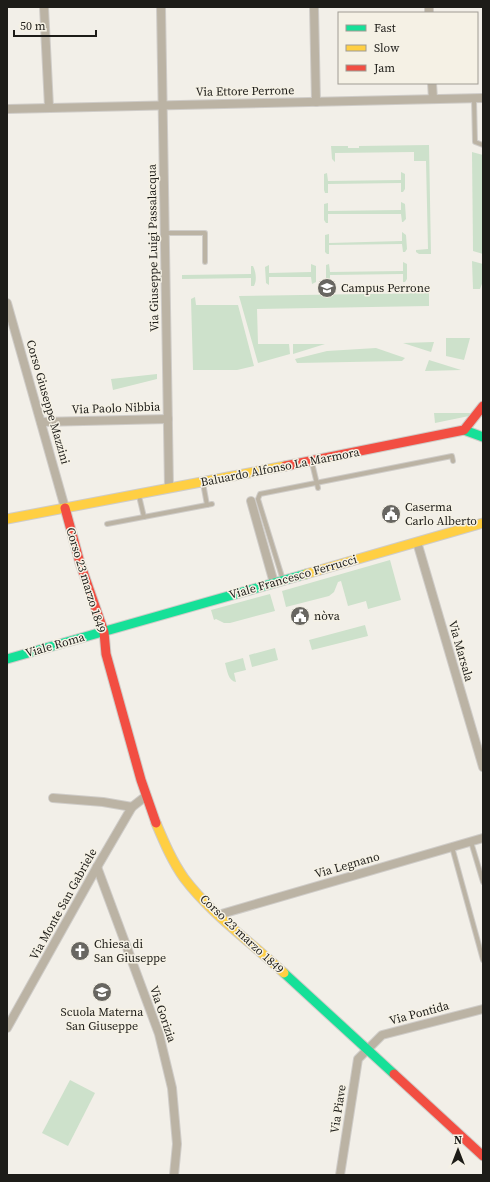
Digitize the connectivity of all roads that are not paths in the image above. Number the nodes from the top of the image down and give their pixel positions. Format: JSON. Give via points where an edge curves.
{"nodes":[{"id":1,"x":44,"y":7,"type":"edge"},
{"id":2,"x":161,"y":7,"type":"edge"},
{"id":3,"x":314,"y":7,"type":"edge"},
{"id":4,"x":432,"y":84,"type":"edge"},
{"id":5,"x":483,"y":98,"type":"edge"},
{"id":6,"x":433,"y":99,"type":"junction"},
{"id":7,"x":474,"y":99,"type":"junction"},
{"id":8,"x":316,"y":102,"type":"junction"},
{"id":9,"x":162,"y":105,"type":"junction"},
{"id":10,"x":49,"y":107,"type":"junction"},
{"id":11,"x":7,"y":109,"type":"edge"},
{"id":12,"x":483,"y":145,"type":"edge"},
{"id":13,"x":164,"y":233,"type":"junction"},
{"id":14,"x":205,"y":262,"type":"dead end"},
{"id":15,"x":7,"y":303,"type":"edge"},
{"id":16,"x":483,"y":406,"type":"edge"},
{"id":17,"x":168,"y":419,"type":"junction"},
{"id":18,"x":41,"y":422,"type":"junction"},
{"id":19,"x":464,"y":430,"type":"junction"},
{"id":20,"x":483,"y":437,"type":"edge"},
{"id":21,"x":312,"y":461,"type":"junction"},
{"id":22,"x":453,"y":461,"type":"dead end"},
{"id":23,"x":203,"y":482,"type":"junction"},
{"id":24,"x":317,"y":483,"type":"junction"},
{"id":25,"x":169,"y":488,"type":"junction"},
{"id":26,"x":318,"y":488,"type":"dead end"},
{"id":27,"x":138,"y":494,"type":"junction"},
{"id":28,"x":251,"y":501,"type":"dead end"},
{"id":29,"x":212,"y":504,"type":"dead end"},
{"id":30,"x":207,"y":505,"type":"junction"},
{"id":31,"x":65,"y":508,"type":"junction"},
{"id":32,"x":144,"y":517,"type":"junction"},
{"id":33,"x":7,"y":520,"type":"edge"},
{"id":34,"x":483,"y":523,"type":"edge"},
{"id":35,"x":107,"y":524,"type":"dead end"},
{"id":36,"x":417,"y":542,"type":"junction"},
{"id":37,"x":278,"y":581,"type":"junction"},
{"id":38,"x":104,"y":632,"type":"junction"},
{"id":39,"x":7,"y":659,"type":"edge"},
{"id":40,"x":483,"y":767,"type":"edge"},
{"id":41,"x":146,"y":796,"type":"junction"},
{"id":42,"x":53,"y":798,"type":"dead end"},
{"id":43,"x":132,"y":807,"type":"junction"},
{"id":44,"x":483,"y":838,"type":"edge"},
{"id":45,"x":471,"y":842,"type":"junction"},
{"id":46,"x":452,"y":848,"type":"junction"},
{"id":47,"x":97,"y":867,"type":"junction"},
{"id":48,"x":483,"y":882,"type":"edge"},
{"id":49,"x":218,"y":915,"type":"junction"},
{"id":50,"x":483,"y":960,"type":"edge"},
{"id":51,"x":483,"y":1009,"type":"edge"},
{"id":52,"x":7,"y":1028,"type":"edge"},
{"id":53,"x":367,"y":1050,"type":"junction"},
{"id":54,"x":483,"y":1156,"type":"edge"},
{"id":55,"x":174,"y":1175,"type":"edge"},
{"id":56,"x":340,"y":1175,"type":"edge"}],
"edges":[{"from":1,"to":10,"type":"street"},
{"from":2,"to":9,"type":"street","name":"Via Giuseppe Luigi Passalacqua"},
{"from":3,"to":8,"type":"street"},
{"from":4,"to":6,"type":"street"},
{"from":5,"to":7,"type":"street","name":"Via Ettore Perrone"},
{"from":6,"to":7,"type":"street","name":"Via Ettore Perrone"},
{"from":6,"to":8,"type":"street","name":"Via Ettore Perrone"},
{"from":7,"to":12,"type":"lane","via":[[475,142]]},
{"from":8,"to":9,"type":"street","name":"Via Ettore Perrone"},
{"from":9,"to":10,"type":"street","name":"Via Ettore Perrone"},
{"from":9,"to":13,"type":"street","name":"Via Giuseppe Luigi Passalacqua"},
{"from":10,"to":11,"type":"street","name":"Via Ettore Perrone"},
{"from":13,"to":14,"type":"lane","via":[[205,233]]},
{"from":13,"to":17,"type":"street","name":"Via Giuseppe Luigi Passalacqua"},
{"from":15,"to":18,"type":"street","name":"Corso Giuseppe Mazzini"},
{"from":16,"to":19,"type":"street"},
{"from":17,"to":18,"type":"street","name":"Via Paolo Nibbia"},
{"from":17,"to":25,"type":"street","name":"Via Giuseppe Luigi Passalacqua"},
{"from":18,"to":31,"type":"street","name":"Corso Giuseppe Mazzini"},
{"from":19,"to":20,"type":"street"},
{"from":19,"to":21,"type":"street","name":"Baluardo Alfonso La Marmora"},
{"from":21,"to":23,"type":"street","name":"Baluardo Alfonso La Marmora"},
{"from":21,"to":24,"type":"lane"},
{"from":22,"to":24,"type":"lane","via":[[452,456]]},
{"from":23,"to":25,"type":"street","name":"Baluardo Alfonso La Marmora"},
{"from":23,"to":30,"type":"lane"},
{"from":24,"to":26,"type":"lane"},
{"from":24,"to":37,"type":"lane","via":[[259,496]]},
{"from":25,"to":27,"type":"street","name":"Baluardo Alfonso La Marmora"},
{"from":27,"to":31,"type":"street","name":"Baluardo Alfonso La Marmora"},
{"from":27,"to":32,"type":"lane"},
{"from":28,"to":37,"type":"street"},
{"from":29,"to":30,"type":"lane"},
{"from":30,"to":32,"type":"lane"},
{"from":31,"to":33,"type":"street","name":"Baluardo Alfonso La Marmora"},
{"from":31,"to":38,"type":"street","name":"Corso 23 marzo 1849","via":[[80,563]]},
{"from":32,"to":35,"type":"lane"},
{"from":34,"to":36,"type":"street","name":"Viale Francesco Ferrucci"},
{"from":36,"to":37,"type":"street","name":"Viale Francesco Ferrucci"},
{"from":36,"to":40,"type":"street","name":"Via Marsala"},
{"from":37,"to":38,"type":"street","name":"Viale Francesco Ferrucci"},
{"from":38,"to":39,"type":"street","name":"Viale Roma"},
{"from":38,"to":41,"type":"street","name":"Corso 23 marzo 1849","via":[[106,654]]},
{"from":41,"to":43,"type":"street","name":"Via Monte San Gabriele"},
{"from":41,"to":49,"type":"street","name":"Corso 23 marzo 1849","via":[[160,834],[175,864],[194,890]]},
{"from":42,"to":43,"type":"street"},
{"from":43,"to":47,"type":"street","name":"Via Monte San Gabriele"},
{"from":44,"to":45,"type":"street","name":"Via Legnano"},
{"from":45,"to":46,"type":"street","name":"Via Legnano"},
{"from":45,"to":48,"type":"lane"},
{"from":46,"to":49,"type":"street","name":"Via Legnano"},
{"from":46,"to":50,"type":"lane"},
{"from":47,"to":52,"type":"street","name":"Via Monte San Gabriele"},
{"from":47,"to":55,"type":"street","name":"Via Gorizia","via":[[159,1034],[169,1072],[177,1144]]},
{"from":49,"to":53,"type":"street","name":"Corso 23 marzo 1849"},
{"from":51,"to":53,"type":"street","name":"Via Pontida","via":[[382,1035]]},
{"from":53,"to":54,"type":"street","name":"Corso 23 marzo 1849"},
{"from":53,"to":56,"type":"street","name":"Via Piave","via":[[358,1059]]}]}
